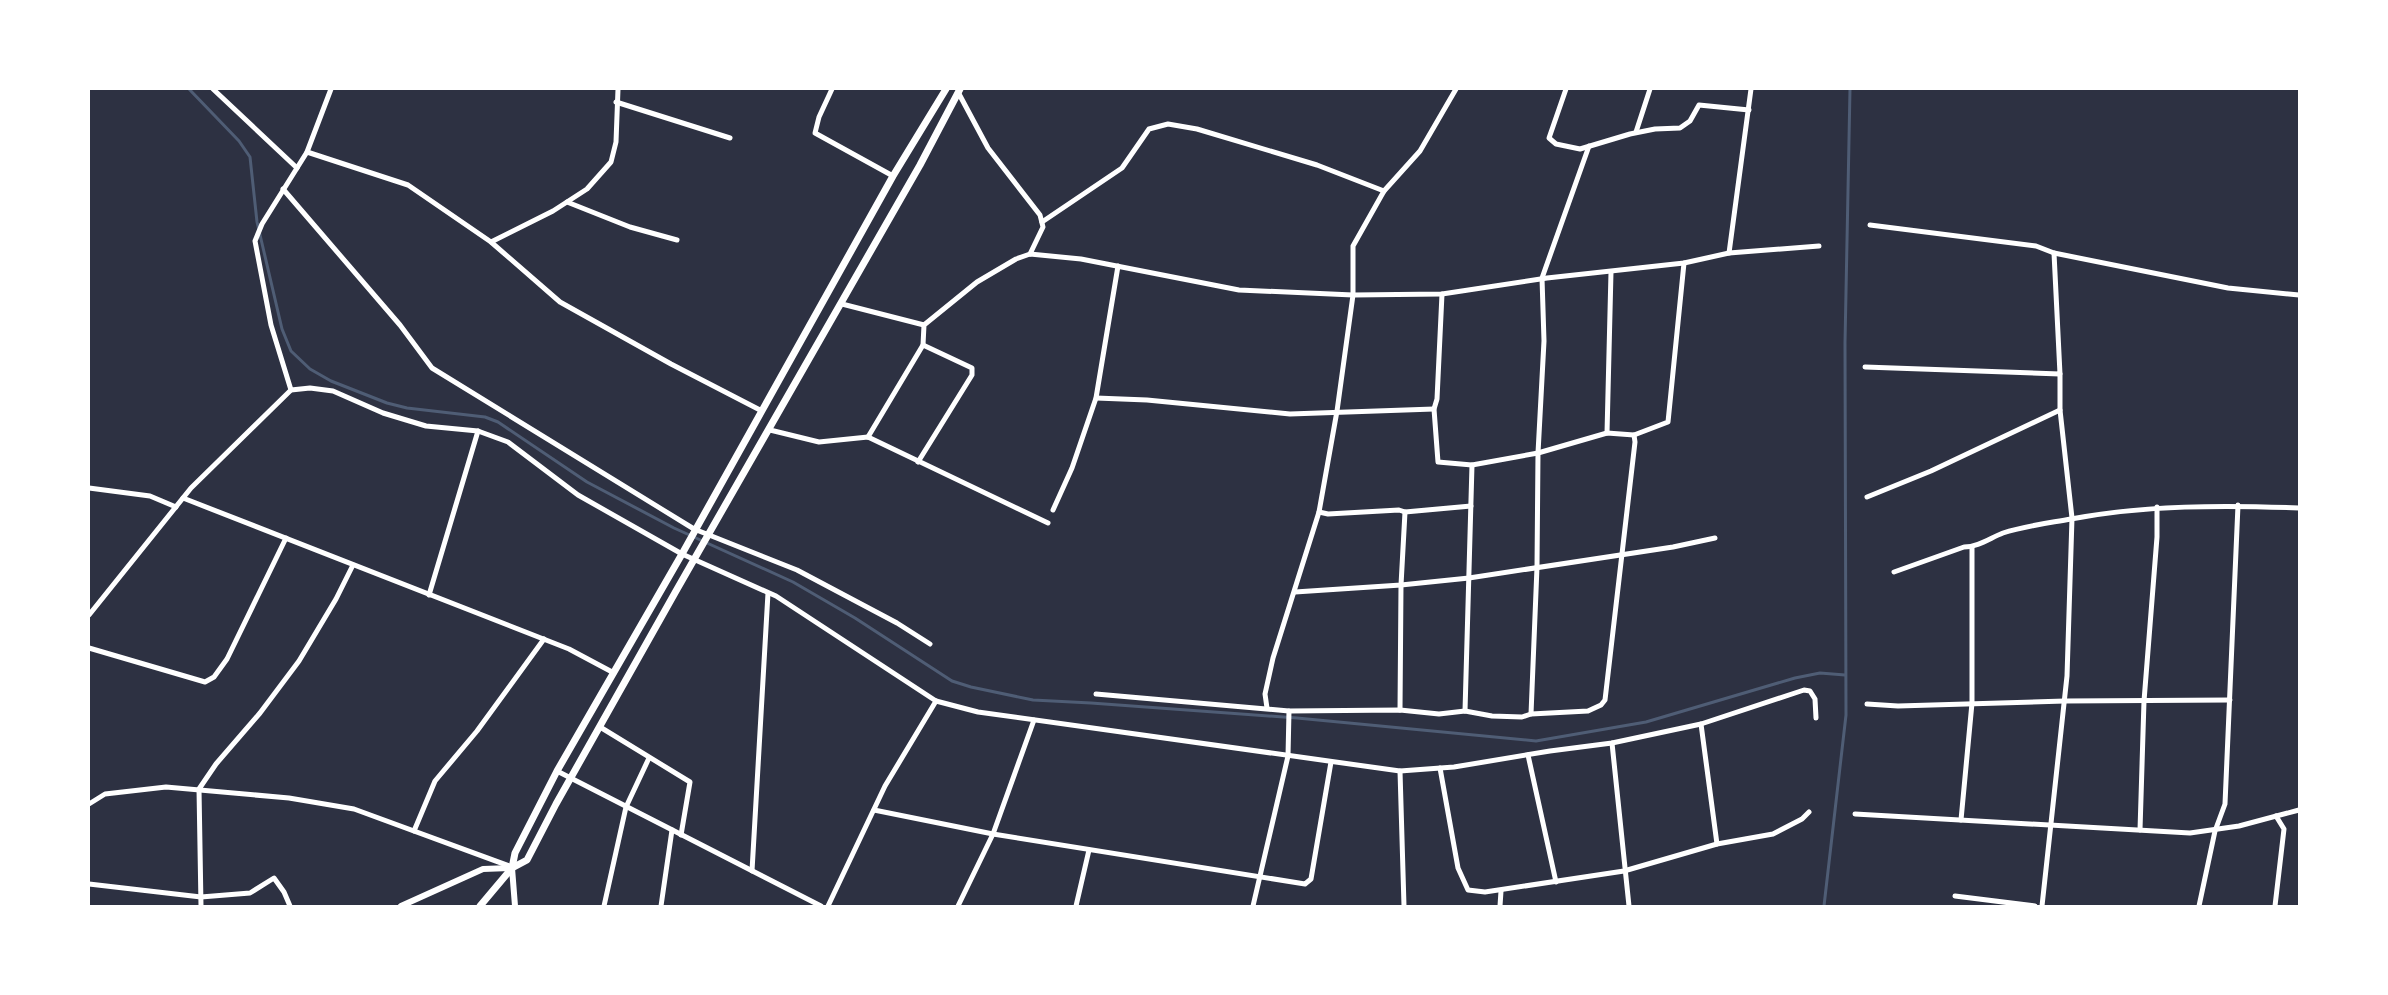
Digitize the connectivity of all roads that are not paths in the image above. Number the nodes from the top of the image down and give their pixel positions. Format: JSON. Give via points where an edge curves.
{"nodes":[{"id":1,"x":213,"y":89,"type":"edge"},
{"id":2,"x":331,"y":89,"type":"edge"},
{"id":3,"x":618,"y":89,"type":"edge"},
{"id":4,"x":832,"y":89,"type":"edge"},
{"id":5,"x":946,"y":89,"type":"edge"},
{"id":6,"x":1456,"y":89,"type":"edge"},
{"id":7,"x":1566,"y":89,"type":"edge"},
{"id":8,"x":1650,"y":89,"type":"edge"},
{"id":9,"x":1751,"y":89,"type":"edge"},
{"id":10,"x":959,"y":91,"type":"edge"},
{"id":11,"x":616,"y":102,"type":"junction"},
{"id":12,"x":1750,"y":110,"type":"junction"},
{"id":13,"x":1636,"y":132,"type":"junction"},
{"id":14,"x":730,"y":138,"type":"dead end"},
{"id":15,"x":1589,"y":146,"type":"junction"},
{"id":16,"x":307,"y":152,"type":"junction"},
{"id":17,"x":296,"y":168,"type":"junction"},
{"id":18,"x":893,"y":176,"type":"junction"},
{"id":19,"x":283,"y":189,"type":"junction"},
{"id":20,"x":1384,"y":191,"type":"junction"},
{"id":21,"x":567,"y":202,"type":"junction"},
{"id":22,"x":1042,"y":222,"type":"junction"},
{"id":23,"x":1870,"y":225,"type":"dead end"},
{"id":24,"x":677,"y":240,"type":"dead end"},
{"id":25,"x":490,"y":242,"type":"junction"},
{"id":26,"x":1819,"y":246,"type":"dead end"},
{"id":27,"x":1729,"y":252,"type":"junction"},
{"id":28,"x":2054,"y":253,"type":"junction"},
{"id":29,"x":1030,"y":254,"type":"junction"},
{"id":30,"x":1684,"y":263,"type":"junction"},
{"id":31,"x":1118,"y":266,"type":"junction"},
{"id":32,"x":1611,"y":272,"type":"junction"},
{"id":33,"x":1542,"y":278,"type":"junction"},
{"id":34,"x":1442,"y":294,"type":"junction"},
{"id":35,"x":1353,"y":295,"type":"junction"},
{"id":36,"x":2299,"y":295,"type":"edge"},
{"id":37,"x":842,"y":304,"type":"junction"},
{"id":38,"x":924,"y":325,"type":"junction"},
{"id":39,"x":923,"y":345,"type":"junction"},
{"id":40,"x":1866,"y":367,"type":"dead end"},
{"id":41,"x":2060,"y":374,"type":"junction"},
{"id":42,"x":292,"y":390,"type":"junction"},
{"id":43,"x":1096,"y":398,"type":"junction"},
{"id":44,"x":1434,"y":409,"type":"junction"},
{"id":45,"x":760,"y":410,"type":"junction"},
{"id":46,"x":2060,"y":410,"type":"junction"},
{"id":47,"x":1337,"y":411,"type":"junction"},
{"id":48,"x":770,"y":430,"type":"junction"},
{"id":49,"x":478,"y":431,"type":"junction"},
{"id":50,"x":1607,"y":433,"type":"junction"},
{"id":51,"x":1634,"y":435,"type":"junction"},
{"id":52,"x":868,"y":437,"type":"junction"},
{"id":53,"x":1538,"y":453,"type":"junction"},
{"id":54,"x":918,"y":462,"type":"junction"},
{"id":55,"x":1472,"y":465,"type":"junction"},
{"id":56,"x":89,"y":488,"type":"edge"},
{"id":57,"x":1867,"y":497,"type":"dead end"},
{"id":58,"x":183,"y":498,"type":"junction"},
{"id":59,"x":2238,"y":505,"type":"junction"},
{"id":60,"x":1471,"y":506,"type":"junction"},
{"id":61,"x":176,"y":507,"type":"junction"},
{"id":62,"x":2157,"y":507,"type":"junction"},
{"id":63,"x":2299,"y":508,"type":"edge"},
{"id":64,"x":1054,"y":510,"type":"dead end"},
{"id":65,"x":1319,"y":512,"type":"junction"},
{"id":66,"x":1405,"y":512,"type":"junction"},
{"id":67,"x":2072,"y":518,"type":"junction"},
{"id":68,"x":1048,"y":523,"type":"dead end"},
{"id":69,"x":693,"y":531,"type":"junction"},
{"id":70,"x":707,"y":537,"type":"junction"},
{"id":71,"x":286,"y":538,"type":"junction"},
{"id":72,"x":1715,"y":538,"type":"dead end"},
{"id":73,"x":1972,"y":547,"type":"junction"},
{"id":74,"x":682,"y":554,"type":"junction"},
{"id":75,"x":1622,"y":554,"type":"junction"},
{"id":76,"x":695,"y":560,"type":"junction"},
{"id":77,"x":353,"y":565,"type":"junction"},
{"id":78,"x":1537,"y":567,"type":"junction"},
{"id":79,"x":1894,"y":572,"type":"dead end"},
{"id":80,"x":1470,"y":578,"type":"junction"},
{"id":81,"x":1401,"y":586,"type":"junction"},
{"id":82,"x":1295,"y":592,"type":"junction"},
{"id":83,"x":768,"y":593,"type":"junction"},
{"id":84,"x":429,"y":595,"type":"junction"},
{"id":85,"x":89,"y":615,"type":"edge"},
{"id":86,"x":544,"y":640,"type":"junction"},
{"id":87,"x":930,"y":644,"type":"dead end"},
{"id":88,"x":89,"y":648,"type":"edge"},
{"id":89,"x":614,"y":673,"type":"junction"},
{"id":90,"x":1096,"y":694,"type":"dead end"},
{"id":91,"x":2230,"y":700,"type":"junction"},
{"id":92,"x":936,"y":701,"type":"junction"},
{"id":93,"x":2064,"y":701,"type":"junction"},
{"id":94,"x":2144,"y":701,"type":"junction"},
{"id":95,"x":1972,"y":703,"type":"junction"},
{"id":96,"x":1867,"y":704,"type":"dead end"},
{"id":97,"x":1267,"y":708,"type":"junction"},
{"id":98,"x":1400,"y":710,"type":"junction"},
{"id":99,"x":1466,"y":711,"type":"junction"},
{"id":100,"x":1289,"y":712,"type":"junction"},
{"id":101,"x":1531,"y":714,"type":"junction"},
{"id":102,"x":1816,"y":718,"type":"dead end"},
{"id":103,"x":1034,"y":720,"type":"junction"},
{"id":104,"x":1701,"y":724,"type":"junction"},
{"id":105,"x":600,"y":727,"type":"junction"},
{"id":106,"x":1612,"y":743,"type":"junction"},
{"id":107,"x":1528,"y":755,"type":"junction"},
{"id":108,"x":1288,"y":756,"type":"junction"},
{"id":109,"x":649,"y":758,"type":"junction"},
{"id":110,"x":1331,"y":762,"type":"junction"},
{"id":111,"x":1440,"y":768,"type":"junction"},
{"id":112,"x":557,"y":771,"type":"junction"},
{"id":113,"x":1400,"y":771,"type":"junction"},
{"id":114,"x":571,"y":778,"type":"junction"},
{"id":115,"x":199,"y":789,"type":"junction"},
{"id":116,"x":89,"y":804,"type":"edge"},
{"id":117,"x":626,"y":807,"type":"junction"},
{"id":118,"x":874,"y":810,"type":"junction"},
{"id":119,"x":2299,"y":810,"type":"edge"},
{"id":120,"x":1809,"y":812,"type":"dead end"},
{"id":121,"x":1855,"y":814,"type":"dead end"},
{"id":122,"x":2276,"y":816,"type":"junction"},
{"id":123,"x":1961,"y":820,"type":"junction"},
{"id":124,"x":2051,"y":825,"type":"junction"},
{"id":125,"x":672,"y":830,"type":"junction"},
{"id":126,"x":2140,"y":830,"type":"junction"},
{"id":127,"x":414,"y":831,"type":"junction"},
{"id":128,"x":2215,"y":831,"type":"junction"},
{"id":129,"x":993,"y":834,"type":"junction"},
{"id":130,"x":681,"y":835,"type":"junction"},
{"id":131,"x":1717,"y":844,"type":"junction"},
{"id":132,"x":1089,"y":850,"type":"junction"},
{"id":133,"x":512,"y":868,"type":"junction"},
{"id":134,"x":1624,"y":870,"type":"junction"},
{"id":135,"x":752,"y":871,"type":"junction"},
{"id":136,"x":1260,"y":878,"type":"junction"},
{"id":137,"x":1556,"y":882,"type":"junction"},
{"id":138,"x":89,"y":884,"type":"edge"},
{"id":139,"x":1501,"y":891,"type":"junction"},
{"id":140,"x":1955,"y":896,"type":"dead end"},
{"id":141,"x":201,"y":897,"type":"junction"},
{"id":142,"x":201,"y":906,"type":"edge"},
{"id":143,"x":290,"y":906,"type":"edge"},
{"id":144,"x":401,"y":906,"type":"edge"},
{"id":145,"x":480,"y":906,"type":"edge"},
{"id":146,"x":515,"y":906,"type":"edge"},
{"id":147,"x":604,"y":906,"type":"edge"},
{"id":148,"x":661,"y":906,"type":"edge"},
{"id":149,"x":821,"y":906,"type":"edge"},
{"id":150,"x":828,"y":906,"type":"edge"},
{"id":151,"x":958,"y":906,"type":"edge"},
{"id":152,"x":1076,"y":906,"type":"edge"},
{"id":153,"x":1254,"y":906,"type":"edge"},
{"id":154,"x":1404,"y":906,"type":"edge"},
{"id":155,"x":1500,"y":906,"type":"edge"},
{"id":156,"x":1629,"y":906,"type":"edge"},
{"id":157,"x":2034,"y":906,"type":"edge"},
{"id":158,"x":2042,"y":906,"type":"edge"},
{"id":159,"x":2198,"y":906,"type":"edge"},
{"id":160,"x":2275,"y":906,"type":"edge"}],
"edges":[{"from":1,"to":17,"type":"street"},
{"from":2,"to":16,"type":"street"},
{"from":3,"to":11,"type":"street"},
{"from":4,"to":18,"type":"street","via":[[815,133]]},
{"from":5,"to":18,"type":"main road"},
{"from":6,"to":20,"type":"street","via":[[1420,151]]},
{"from":7,"to":15,"type":"street","via":[[1549,138],[1556,144],[1580,149]]},
{"from":8,"to":13,"type":"street"},
{"from":9,"to":12,"type":"street"},
{"from":10,"to":22,"type":"street","via":[[988,148],[1040,215]]},
{"from":10,"to":37,"type":"main road"},
{"from":11,"to":14,"type":"street"},
{"from":11,"to":21,"type":"street","via":[[616,142],[611,162],[587,189]]},
{"from":12,"to":13,"type":"street","via":[[1699,105],[1690,121],[1680,128]]},
{"from":12,"to":27,"type":"street"},
{"from":13,"to":15,"type":"street"},
{"from":15,"to":33,"type":"street"},
{"from":16,"to":17,"type":"street"},
{"from":16,"to":25,"type":"street","via":[[408,185]]},
{"from":17,"to":19,"type":"street"},
{"from":18,"to":45,"type":"main road"},
{"from":19,"to":42,"type":"street","via":[[255,241],[271,325]]},
{"from":19,"to":69,"type":"street","via":[[400,324],[432,368]]},
{"from":20,"to":22,"type":"street","via":[[1317,166],[1197,129],[1168,124],[1149,129],[1122,168]]},
{"from":20,"to":35,"type":"street","via":[[1353,246]]},
{"from":21,"to":24,"type":"street","via":[[630,227]]},
{"from":21,"to":25,"type":"street"},
{"from":22,"to":29,"type":"street","via":[[1043,227]]},
{"from":23,"to":28,"type":"street","via":[[2036,246]]},
{"from":25,"to":45,"type":"street","via":[[560,302]]},
{"from":26,"to":27,"type":"street"},
{"from":27,"to":30,"type":"street"},
{"from":28,"to":36,"type":"street","via":[[2228,288]]},
{"from":28,"to":41,"type":"street"},
{"from":29,"to":31,"type":"street"},
{"from":29,"to":38,"type":"street","via":[[977,282]]},
{"from":30,"to":32,"type":"street"},
{"from":30,"to":51,"type":"street","via":[[1668,422]]},
{"from":31,"to":35,"type":"street","via":[[1239,290]]},
{"from":31,"to":43,"type":"street"},
{"from":32,"to":33,"type":"street"},
{"from":32,"to":50,"type":"street"},
{"from":33,"to":34,"type":"street"},
{"from":33,"to":53,"type":"street","via":[[1544,341]]},
{"from":34,"to":35,"type":"street"},
{"from":34,"to":44,"type":"street"},
{"from":35,"to":47,"type":"street"},
{"from":37,"to":38,"type":"street"},
{"from":37,"to":48,"type":"main road"},
{"from":38,"to":39,"type":"street"},
{"from":39,"to":52,"type":"street"},
{"from":39,"to":54,"type":"street","via":[[972,368],[972,375]]},
{"from":40,"to":41,"type":"street"},
{"from":41,"to":46,"type":"street"},
{"from":42,"to":49,"type":"street","via":[[333,391],[383,413],[426,426]]},
{"from":42,"to":58,"type":"street"},
{"from":43,"to":47,"type":"street","via":[[1290,414]]},
{"from":43,"to":64,"type":"street"},
{"from":44,"to":47,"type":"street"},
{"from":44,"to":55,"type":"street","via":[[1438,462]]},
{"from":45,"to":69,"type":"main road"},
{"from":46,"to":57,"type":"street"},
{"from":46,"to":67,"type":"street"},
{"from":47,"to":65,"type":"street"},
{"from":48,"to":52,"type":"street","via":[[819,442]]},
{"from":48,"to":70,"type":"main road"},
{"from":49,"to":74,"type":"street","via":[[508,442],[578,495]]},
{"from":49,"to":84,"type":"street"},
{"from":50,"to":51,"type":"street"},
{"from":50,"to":53,"type":"street"},
{"from":51,"to":75,"type":"street"},
{"from":52,"to":54,"type":"street"},
{"from":53,"to":55,"type":"street"},
{"from":53,"to":78,"type":"street"},
{"from":54,"to":68,"type":"street"},
{"from":55,"to":60,"type":"street"},
{"from":56,"to":61,"type":"street","via":[[150,496]]},
{"from":58,"to":61,"type":"street"},
{"from":58,"to":71,"type":"street"},
{"from":59,"to":62,"type":"street"},
{"from":59,"to":63,"type":"street"},
{"from":59,"to":91,"type":"street"},
{"from":60,"to":66,"type":"street"},
{"from":60,"to":80,"type":"street"},
{"from":61,"to":85,"type":"street"},
{"from":62,"to":67,"type":"street"},
{"from":62,"to":94,"type":"street"},
{"from":65,"to":66,"type":"street"},
{"from":65,"to":82,"type":"street"},
{"from":66,"to":81,"type":"street"},
{"from":67,"to":73,"type":"street","via":[[2004,533]]},
{"from":67,"to":93,"type":"street"},
{"from":69,"to":70,"type":"street"},
{"from":69,"to":74,"type":"main road"},
{"from":70,"to":76,"type":"main road"},
{"from":70,"to":87,"type":"street","via":[[797,570]]},
{"from":71,"to":77,"type":"street"},
{"from":71,"to":88,"type":"street","via":[[227,659],[214,677],[205,682]]},
{"from":72,"to":75,"type":"street"},
{"from":73,"to":79,"type":"street"},
{"from":73,"to":95,"type":"street"},
{"from":74,"to":76,"type":"street"},
{"from":74,"to":89,"type":"main road"},
{"from":75,"to":78,"type":"street"},
{"from":75,"to":101,"type":"street","via":[[1605,700],[1588,711]]},
{"from":76,"to":83,"type":"street"},
{"from":76,"to":105,"type":"main road"},
{"from":77,"to":84,"type":"street"},
{"from":77,"to":115,"type":"street","via":[[299,661]]},
{"from":78,"to":80,"type":"street"},
{"from":78,"to":101,"type":"street"},
{"from":80,"to":81,"type":"street"},
{"from":80,"to":99,"type":"street"},
{"from":81,"to":82,"type":"street"},
{"from":81,"to":98,"type":"street"},
{"from":82,"to":97,"type":"street","via":[[1273,658],[1265,694]]},
{"from":83,"to":92,"type":"street"},
{"from":83,"to":135,"type":"street"},
{"from":84,"to":86,"type":"street"},
{"from":86,"to":89,"type":"street"},
{"from":86,"to":127,"type":"street","via":[[477,731],[435,781]]},
{"from":89,"to":112,"type":"main road"},
{"from":90,"to":97,"type":"street"},
{"from":91,"to":94,"type":"street"},
{"from":91,"to":128,"type":"street","via":[[2225,804]]},
{"from":92,"to":103,"type":"street","via":[[978,712]]},
{"from":92,"to":118,"type":"street"},
{"from":93,"to":94,"type":"street"},
{"from":93,"to":95,"type":"street"},
{"from":93,"to":124,"type":"street"},
{"from":94,"to":126,"type":"street"},
{"from":95,"to":96,"type":"street"},
{"from":95,"to":123,"type":"street"},
{"from":97,"to":100,"type":"street"},
{"from":98,"to":99,"type":"street","via":[[1439,714]]},
{"from":98,"to":100,"type":"street"},
{"from":99,"to":101,"type":"street","via":[[1492,716],[1522,717]]},
{"from":100,"to":108,"type":"street"},
{"from":102,"to":104,"type":"street","via":[[1815,698],[1810,691],[1804,690]]},
{"from":103,"to":108,"type":"street"},
{"from":103,"to":129,"type":"street"},
{"from":104,"to":106,"type":"street"},
{"from":104,"to":131,"type":"street"},
{"from":105,"to":109,"type":"street"},
{"from":105,"to":114,"type":"main road"},
{"from":106,"to":107,"type":"street"},
{"from":106,"to":134,"type":"street"},
{"from":107,"to":111,"type":"street"},
{"from":107,"to":137,"type":"street"},
{"from":108,"to":110,"type":"street"},
{"from":108,"to":136,"type":"street"},
{"from":109,"to":117,"type":"street"},
{"from":109,"to":130,"type":"street","via":[[690,782]]},
{"from":110,"to":113,"type":"street"},
{"from":110,"to":136,"type":"street","via":[[1311,879],[1305,884]]},
{"from":111,"to":113,"type":"street"},
{"from":111,"to":139,"type":"street","via":[[1458,868],[1468,890]]},
{"from":112,"to":114,"type":"street"},
{"from":112,"to":133,"type":"main road","via":[[515,853]]},
{"from":113,"to":154,"type":"street"},
{"from":114,"to":117,"type":"street"},
{"from":114,"to":133,"type":"main road","via":[[527,860]]},
{"from":115,"to":116,"type":"street","via":[[166,788],[105,794]]},
{"from":115,"to":127,"type":"street","via":[[354,808]]},
{"from":115,"to":141,"type":"street"},
{"from":117,"to":125,"type":"street"},
{"from":117,"to":147,"type":"street"},
{"from":118,"to":129,"type":"street"},
{"from":118,"to":150,"type":"street"},
{"from":119,"to":122,"type":"street"},
{"from":120,"to":131,"type":"street","via":[[1773,834]]},
{"from":121,"to":123,"type":"street"},
{"from":122,"to":128,"type":"street"},
{"from":122,"to":160,"type":"street","via":[[2284,829]]},
{"from":123,"to":124,"type":"street"},
{"from":124,"to":126,"type":"street"},
{"from":124,"to":158,"type":"street"},
{"from":125,"to":130,"type":"street"},
{"from":125,"to":148,"type":"street"},
{"from":126,"to":128,"type":"street"},
{"from":127,"to":133,"type":"street"},
{"from":128,"to":159,"type":"street"},
{"from":129,"to":132,"type":"street"},
{"from":129,"to":151,"type":"street"},
{"from":130,"to":135,"type":"street"},
{"from":131,"to":134,"type":"street"},
{"from":132,"to":136,"type":"street"},
{"from":132,"to":152,"type":"street"},
{"from":133,"to":144,"type":"street","via":[[483,869]]},
{"from":133,"to":145,"type":"main road"},
{"from":133,"to":146,"type":"street"},
{"from":134,"to":137,"type":"street"},
{"from":134,"to":156,"type":"street"},
{"from":135,"to":149,"type":"street"},
{"from":136,"to":153,"type":"street"},
{"from":137,"to":139,"type":"street"},
{"from":138,"to":141,"type":"street"},
{"from":139,"to":155,"type":"street"},
{"from":140,"to":157,"type":"street"},
{"from":141,"to":142,"type":"street"},
{"from":141,"to":143,"type":"street","via":[[250,893],[274,878]]}]}
